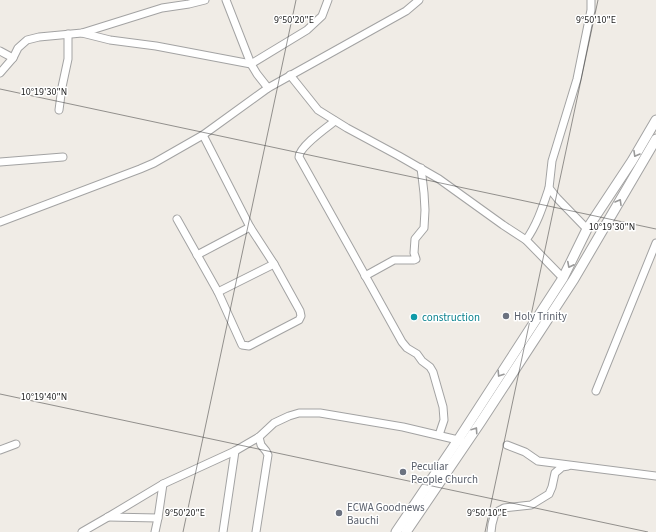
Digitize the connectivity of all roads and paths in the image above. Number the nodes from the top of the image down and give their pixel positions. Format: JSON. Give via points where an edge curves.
{"nodes":[{"id":1,"x":160,"y":0,"type":"edge"},
{"id":2,"x":205,"y":0,"type":"edge"},
{"id":3,"x":226,"y":0,"type":"edge"},
{"id":4,"x":328,"y":0,"type":"edge"},
{"id":5,"x":419,"y":0,"type":"edge"},
{"id":6,"x":591,"y":0,"type":"edge"},
{"id":7,"x":162,"y":8,"type":"junction"},
{"id":8,"x":82,"y":33,"type":"junction"},
{"id":9,"x":68,"y":34,"type":"junction"},
{"id":10,"x":0,"y":51,"type":"edge"},
{"id":11,"x":13,"y":58,"type":"junction"},
{"id":12,"x":251,"y":64,"type":"junction"},
{"id":13,"x":0,"y":73,"type":"edge"},
{"id":14,"x":290,"y":75,"type":"junction"},
{"id":15,"x":268,"y":88,"type":"junction"},
{"id":16,"x":59,"y":110,"type":"dead end"},
{"id":17,"x":656,"y":120,"type":"edge"},
{"id":18,"x":334,"y":121,"type":"junction"},
{"id":19,"x":203,"y":135,"type":"junction"},
{"id":20,"x":656,"y":139,"type":"edge"},
{"id":21,"x":63,"y":157,"type":"dead end"},
{"id":22,"x":0,"y":162,"type":"edge"},
{"id":23,"x":421,"y":168,"type":"junction"},
{"id":24,"x":549,"y":188,"type":"junction"},
{"id":25,"x":176,"y":219,"type":"dead end"},
{"id":26,"x":0,"y":222,"type":"edge"},
{"id":27,"x":250,"y":227,"type":"junction"},
{"id":28,"x":587,"y":229,"type":"junction"},
{"id":29,"x":526,"y":240,"type":"junction"},
{"id":30,"x":656,"y":243,"type":"edge"},
{"id":31,"x":197,"y":255,"type":"junction"},
{"id":32,"x":274,"y":264,"type":"junction"},
{"id":33,"x":365,"y":276,"type":"junction"},
{"id":34,"x":563,"y":278,"type":"junction"},
{"id":35,"x":218,"y":292,"type":"junction"},
{"id":36,"x":596,"y":391,"type":"dead end"},
{"id":37,"x":439,"y":435,"type":"junction"},
{"id":38,"x":259,"y":437,"type":"junction"},
{"id":39,"x":462,"y":442,"type":"junction"},
{"id":40,"x":16,"y":444,"type":"dead end"},
{"id":41,"x":507,"y":445,"type":"dead end"},
{"id":42,"x":0,"y":450,"type":"edge"},
{"id":43,"x":235,"y":451,"type":"junction"},
{"id":44,"x":574,"y":466,"type":"junction"},
{"id":45,"x":656,"y":476,"type":"edge"},
{"id":46,"x":163,"y":484,"type":"junction"},
{"id":47,"x":108,"y":517,"type":"junction"},
{"id":48,"x":158,"y":518,"type":"junction"},
{"id":49,"x":83,"y":532,"type":"edge"},
{"id":50,"x":87,"y":532,"type":"edge"},
{"id":51,"x":155,"y":532,"type":"edge"},
{"id":52,"x":223,"y":532,"type":"edge"},
{"id":53,"x":256,"y":532,"type":"edge"},
{"id":54,"x":396,"y":532,"type":"edge"},
{"id":55,"x":406,"y":532,"type":"edge"},
{"id":56,"x":491,"y":532,"type":"edge"}],
"edges":[{"from":1,"to":7,"type":"street"},
{"from":2,"to":7,"type":"street"},
{"from":3,"to":12,"type":"street"},
{"from":4,"to":12,"type":"street","via":[[322,16],[307,30]]},
{"from":5,"to":14,"type":"street","via":[[406,10]]},
{"from":6,"to":24,"type":"street","via":[[577,80],[552,161]]},
{"from":7,"to":8,"type":"street"},
{"from":8,"to":9,"type":"street"},
{"from":8,"to":12,"type":"street"},
{"from":9,"to":11,"type":"street","via":[[27,40],[18,48]]},
{"from":9,"to":16,"type":"street","via":[[68,59]]},
{"from":10,"to":11,"type":"street"},
{"from":11,"to":13,"type":"street"},
{"from":12,"to":15,"type":"street"},
{"from":14,"to":15,"type":"street"},
{"from":14,"to":18,"type":"street","via":[[318,110]]},
{"from":15,"to":19,"type":"street"},
{"from":17,"to":28,"type":"street","one_way":true},
{"from":18,"to":23,"type":"street"},
{"from":18,"to":33,"type":"street","via":[[306,145],[299,153],[299,157]]},
{"from":19,"to":26,"type":"street","via":[[146,167]]},
{"from":19,"to":27,"type":"street"},
{"from":39,"to":20,"type":"street","one_way":true,"via":[[574,279]]},
{"from":21,"to":22,"type":"street"},
{"from":23,"to":29,"type":"street"},
{"from":23,"to":33,"type":"street","via":[[425,210],[424,228],[415,239],[416,259],[394,260]]},
{"from":24,"to":28,"type":"street"},
{"from":24,"to":29,"type":"street","via":[[532,232]]},
{"from":25,"to":31,"type":"street"},
{"from":27,"to":31,"type":"street"},
{"from":27,"to":32,"type":"street"},
{"from":28,"to":34,"type":"street","one_way":true},
{"from":29,"to":34,"type":"street"},
{"from":30,"to":36,"type":"street"},
{"from":31,"to":35,"type":"street"},
{"from":32,"to":35,"type":"street"},
{"from":32,"to":35,"type":"street","via":[[301,316],[299,320],[249,346],[242,345]]},
{"from":33,"to":37,"type":"street","via":[[402,342],[433,372],[444,406],[444,420]]},
{"from":34,"to":39,"type":"street","one_way":true},
{"from":37,"to":38,"type":"street","via":[[335,415],[299,413],[274,423]]},
{"from":37,"to":39,"type":"street"},
{"from":38,"to":43,"type":"street"},
{"from":38,"to":53,"type":"street","via":[[268,455]]},
{"from":39,"to":54,"type":"street"},
{"from":39,"to":55,"type":"street"},
{"from":40,"to":42,"type":"street"},
{"from":41,"to":44,"type":"street","via":[[538,460]]},
{"from":43,"to":46,"type":"street"},
{"from":43,"to":52,"type":"street"},
{"from":44,"to":45,"type":"street"},
{"from":44,"to":56,"type":"street","via":[[562,467],[555,473],[549,494],[531,505],[504,508],[495,513]]},
{"from":46,"to":47,"type":"street"},
{"from":46,"to":48,"type":"street"},
{"from":47,"to":48,"type":"street"},
{"from":47,"to":49,"type":"street"},
{"from":48,"to":51,"type":"street"},
{"from":49,"to":50,"type":"street"}]}
